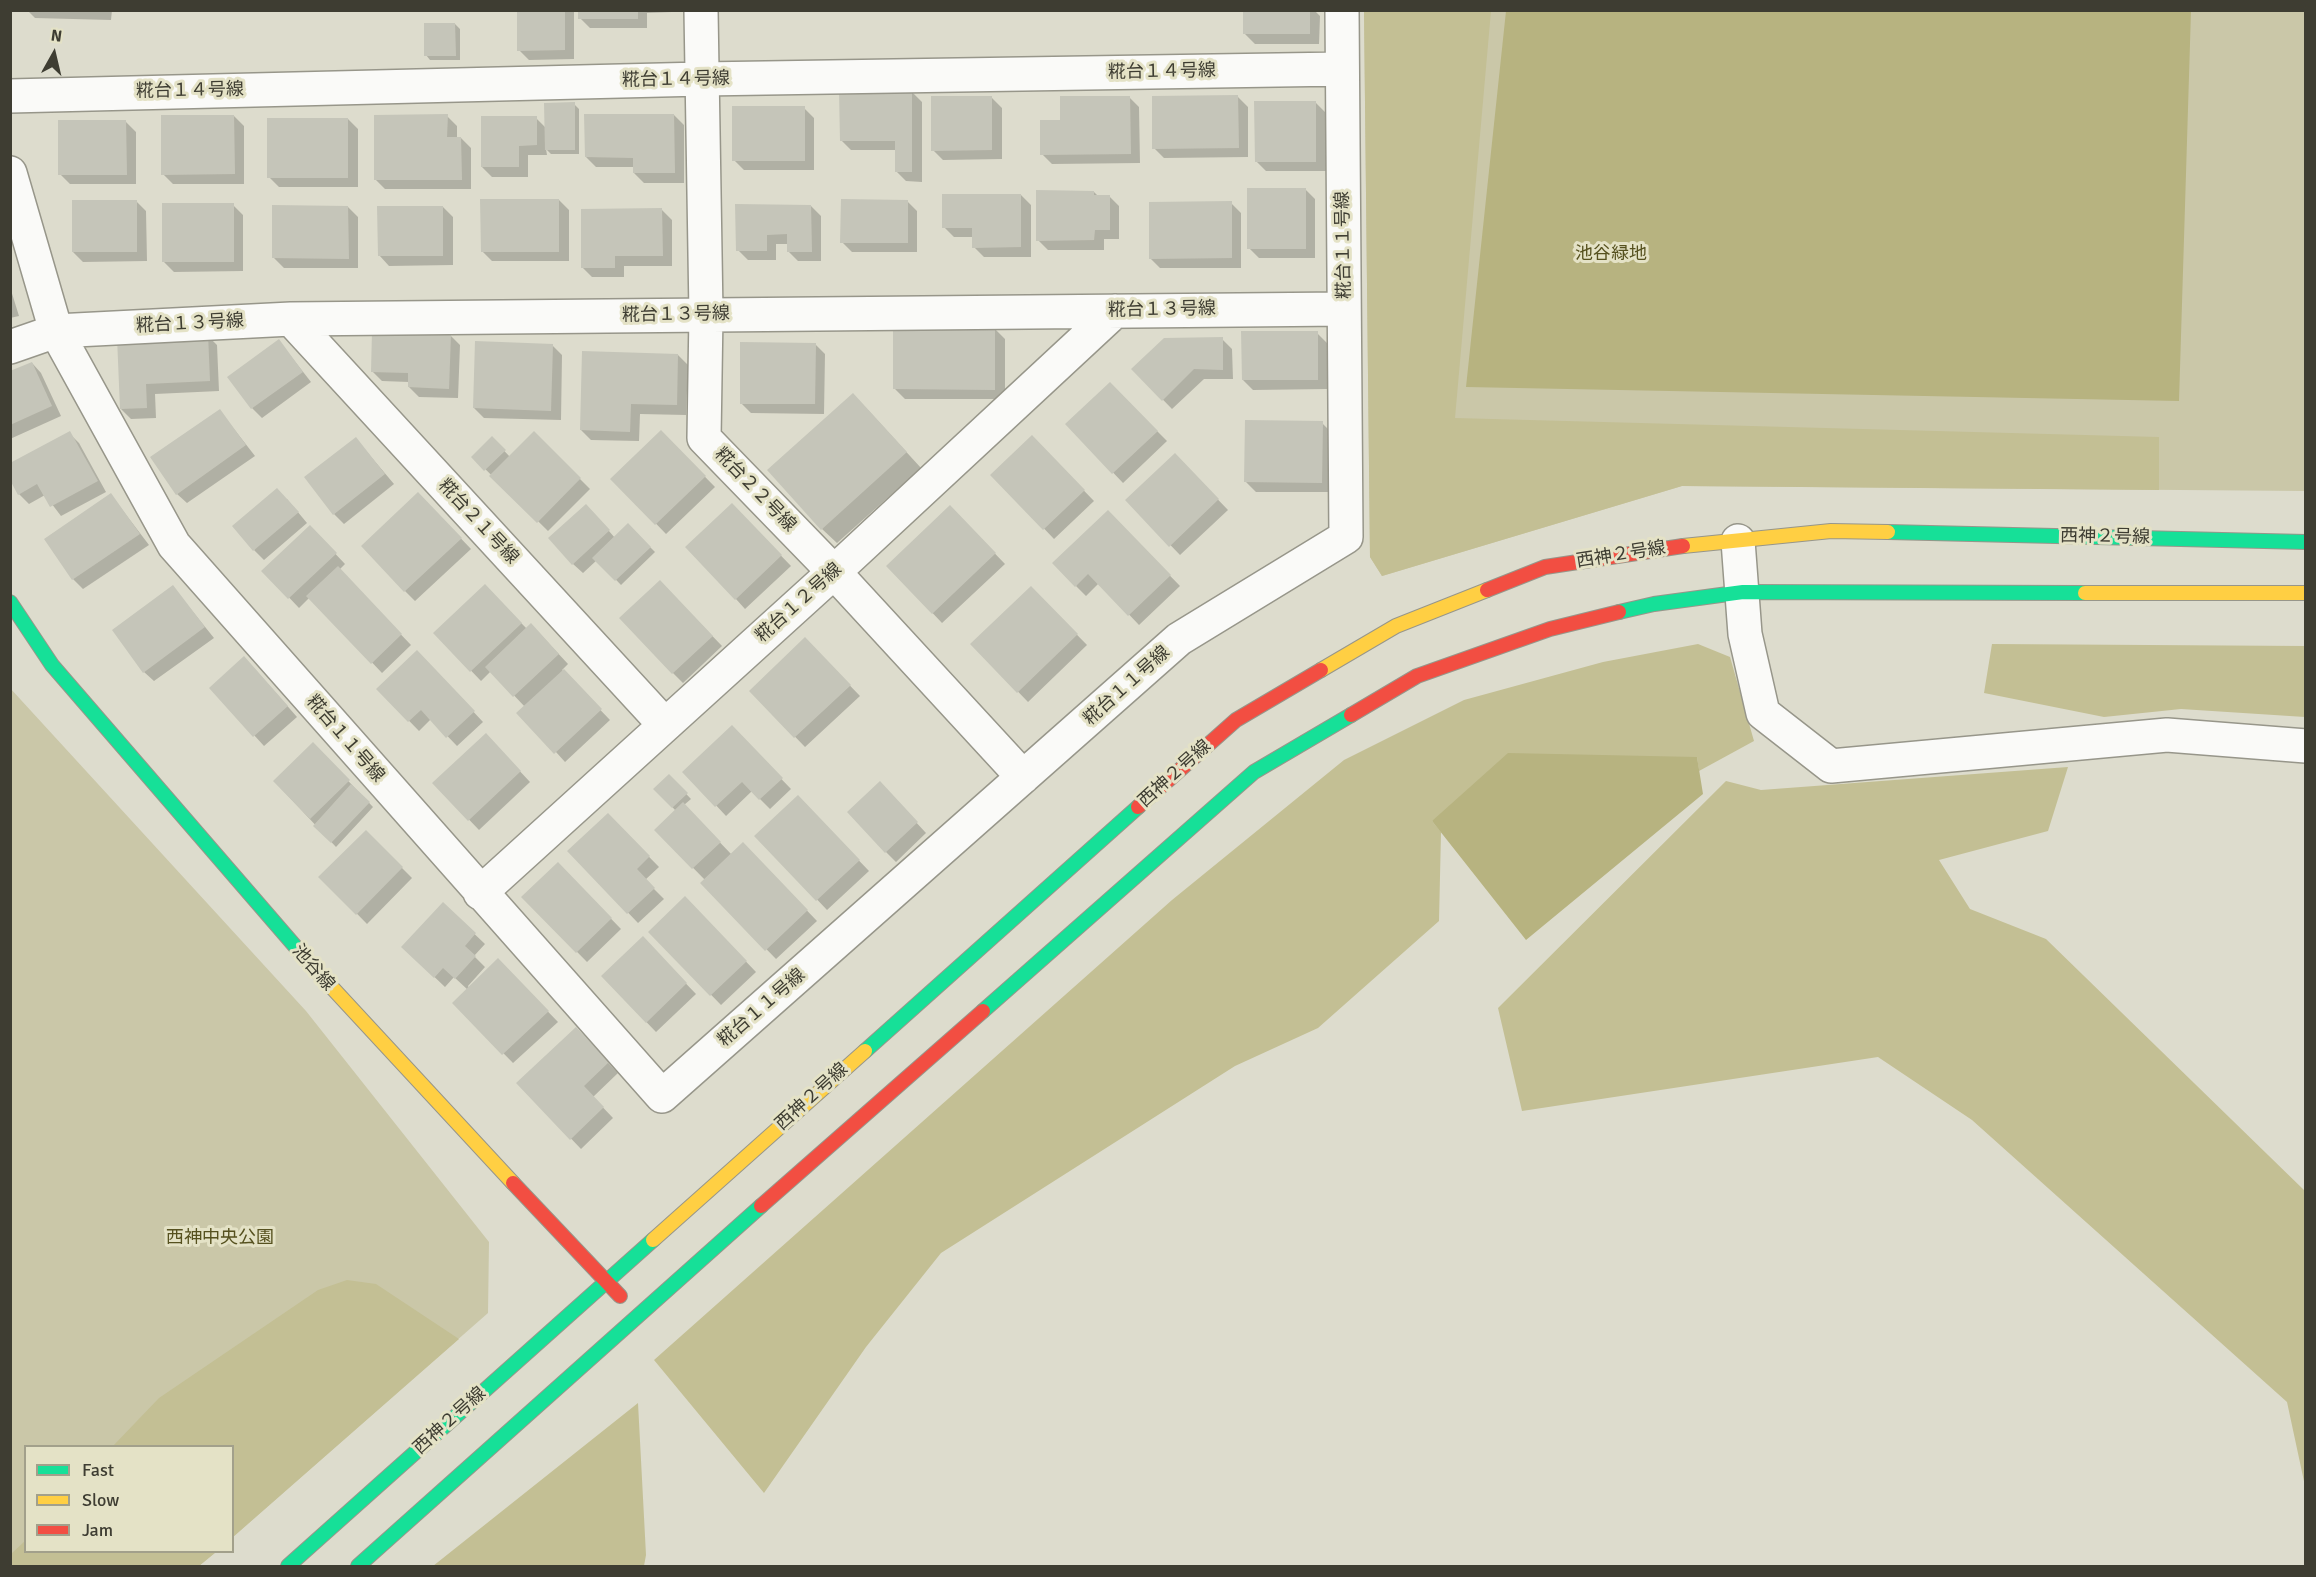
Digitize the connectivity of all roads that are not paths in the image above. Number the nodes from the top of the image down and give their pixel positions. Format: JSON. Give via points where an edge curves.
{"nodes":[{"id":1,"x":701,"y":10,"type":"edge"},
{"id":2,"x":1342,"y":10,"type":"edge"},
{"id":3,"x":1342,"y":69,"type":"junction"},
{"id":4,"x":702,"y":79,"type":"junction"},
{"id":5,"x":10,"y":96,"type":"edge"},
{"id":6,"x":10,"y":173,"type":"edge"},
{"id":7,"x":1344,"y":309,"type":"junction"},
{"id":8,"x":1115,"y":311,"type":"junction"},
{"id":9,"x":706,"y":314,"type":"junction"},
{"id":10,"x":291,"y":320,"type":"junction"},
{"id":11,"x":56,"y":331,"type":"junction"},
{"id":12,"x":10,"y":347,"type":"edge"},
{"id":13,"x":1738,"y":541,"type":"junction"},
{"id":14,"x":2306,"y":542,"type":"edge"},
{"id":15,"x":834,"y":572,"type":"junction"},
{"id":16,"x":1743,"y":592,"type":"junction"},
{"id":17,"x":2306,"y":593,"type":"edge"},
{"id":18,"x":10,"y":602,"type":"edge"},
{"id":19,"x":665,"y":725,"type":"junction"},
{"id":20,"x":2306,"y":746,"type":"edge"},
{"id":21,"x":1023,"y":777,"type":"junction"},
{"id":22,"x":480,"y":893,"type":"junction"},
{"id":23,"x":606,"y":1280,"type":"junction"},
{"id":24,"x":637,"y":1315,"type":"junction"},
{"id":25,"x":288,"y":1566,"type":"edge"},
{"id":26,"x":358,"y":1566,"type":"edge"}],
"edges":[{"from":1,"to":4,"type":"street","name":"糀台２２号線"},
{"from":2,"to":3,"type":"street","name":"糀台１１号線"},
{"from":3,"to":4,"type":"street","name":"糀台１４号線"},
{"from":3,"to":7,"type":"street","name":"糀台１１号線"},
{"from":4,"to":5,"type":"street","name":"糀台１４号線"},
{"from":4,"to":9,"type":"street","name":"糀台２２号線"},
{"from":6,"to":11,"type":"street","name":"糀台１１号線"},
{"from":7,"to":8,"type":"street","name":"糀台１３号線"},
{"from":7,"to":21,"type":"street","name":"糀台１１号線","via":[[1346,537],[1179,639]]},
{"from":8,"to":9,"type":"street","name":"糀台１３号線"},
{"from":8,"to":15,"type":"street","name":"糀台１２号線"},
{"from":9,"to":10,"type":"street","name":"糀台１３号線"},
{"from":9,"to":15,"type":"street","name":"糀台２２号線","via":[[704,438]]},
{"from":10,"to":11,"type":"street","name":"糀台１３号線"},
{"from":10,"to":19,"type":"street","name":"糀台２１号線"},
{"from":11,"to":12,"type":"street","name":"糀台１３号線"},
{"from":11,"to":22,"type":"street","name":"糀台１１号線","via":[[174,545]]},
{"from":13,"to":14,"type":"street","name":"西神２号線","via":[[1831,531]]},
{"from":13,"to":16,"type":"street"},
{"from":13,"to":23,"type":"street","name":"西神２号線","via":[[1658,548],[1545,567],[1396,626],[1236,720]]},
{"from":15,"to":19,"type":"street","name":"糀台１２号線"},
{"from":15,"to":21,"type":"street","name":"糀台２２号線"},
{"from":16,"to":17,"type":"street"},
{"from":16,"to":20,"type":"street","via":[[1745,634],[1763,713],[1831,765],[2167,735]]},
{"from":16,"to":24,"type":"street","via":[[1654,604],[1550,629],[1417,676],[1254,772]]},
{"from":18,"to":23,"type":"street","name":"池谷線","via":[[52,665],[342,1001]]},
{"from":19,"to":22,"type":"street","name":"糀台１２号線"},
{"from":21,"to":22,"type":"street","name":"糀台１１号線","via":[[662,1096]]},
{"from":23,"to":24,"type":"street","name":"池谷線"},
{"from":23,"to":25,"type":"street","name":"西神２号線"},
{"from":24,"to":26,"type":"street"}]}
